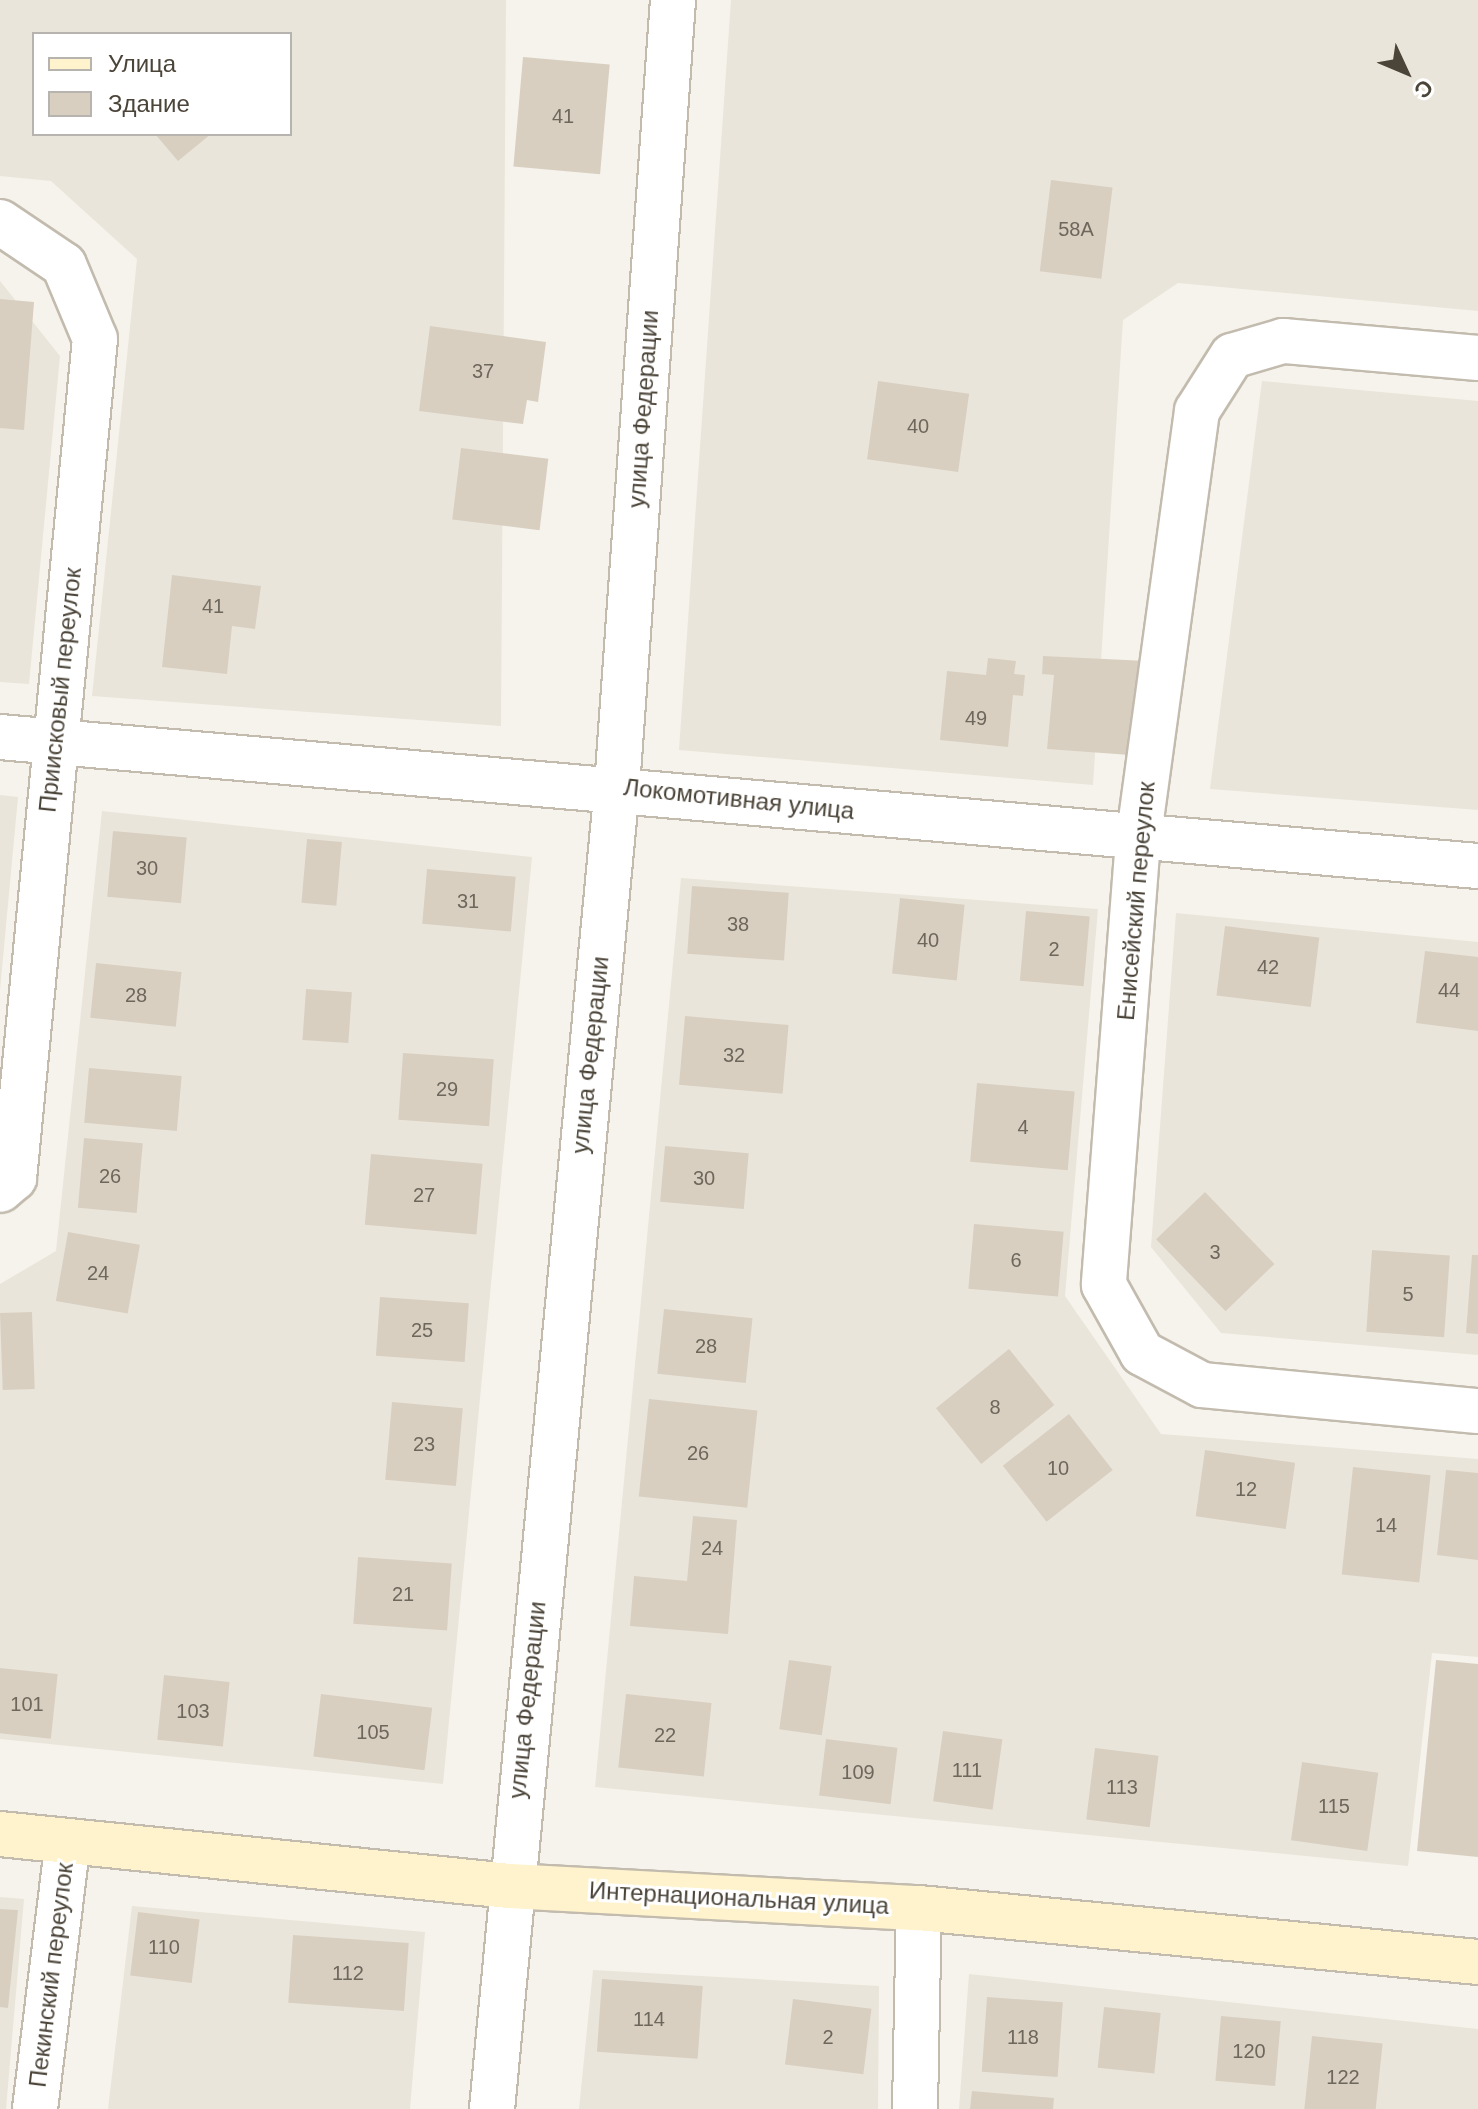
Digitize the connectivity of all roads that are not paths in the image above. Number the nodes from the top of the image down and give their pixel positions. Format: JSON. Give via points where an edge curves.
{"nodes":[{"id":1,"x":673,"y":0,"type":"edge"},
{"id":2,"x":0,"y":222,"type":"edge"},
{"id":3,"x":1478,"y":358,"type":"edge"},
{"id":4,"x":0,"y":737,"type":"edge"},
{"id":5,"x":54,"y":741,"type":"junction"},
{"id":6,"x":617,"y":787,"type":"junction"},
{"id":7,"x":1138,"y":840,"type":"junction"},
{"id":8,"x":1478,"y":866,"type":"edge"},
{"id":9,"x":0,"y":1190,"type":"edge"},
{"id":10,"x":1478,"y":1411,"type":"edge"},
{"id":11,"x":0,"y":1834,"type":"edge"},
{"id":12,"x":68,"y":1841,"type":"junction"},
{"id":13,"x":509,"y":1886,"type":"junction"},
{"id":14,"x":919,"y":1908,"type":"junction"},
{"id":15,"x":1478,"y":1962,"type":"edge"},
{"id":16,"x":35,"y":2109,"type":"edge"},
{"id":17,"x":492,"y":2109,"type":"edge"},
{"id":18,"x":915,"y":2109,"type":"edge"}],
"edges":[{"from":1,"to":6,"type":"street","name":"улица Федерации"},
{"from":2,"to":5,"type":"street","name":"Приисковый переулок","via":[[64,265],[95,339]]},
{"from":3,"to":7,"type":"street","name":"Енисейский переулок","via":[[1283,341],[1232,356],[1197,411]]},
{"from":4,"to":5,"type":"street","name":"Локомотивная улица"},
{"from":5,"to":6,"type":"street","name":"Локомотивная улица"},
{"from":5,"to":9,"type":"street","name":"Приисковый переулок","via":[[14,1178]]},
{"from":6,"to":7,"type":"street","name":"Локомотивная улица"},
{"from":6,"to":13,"type":"street","name":"улица Федерации"},
{"from":7,"to":8,"type":"street","name":"Локомотивная улица"},
{"from":7,"to":10,"type":"street","name":"Енисейский переулок","via":[[1104,1285],[1142,1353],[1202,1385]]},
{"from":11,"to":12,"type":"street","name":"Интернациональная улица"},
{"from":12,"to":13,"type":"street","name":"Интернациональная улица"},
{"from":12,"to":16,"type":"street","name":"Пекинский переулок"},
{"from":13,"to":14,"type":"street","name":"Интернациональная улица"},
{"from":13,"to":17,"type":"street","name":"улица Федерации"},
{"from":14,"to":15,"type":"street","name":"Интернациональная улица"},
{"from":14,"to":18,"type":"street"}]}
